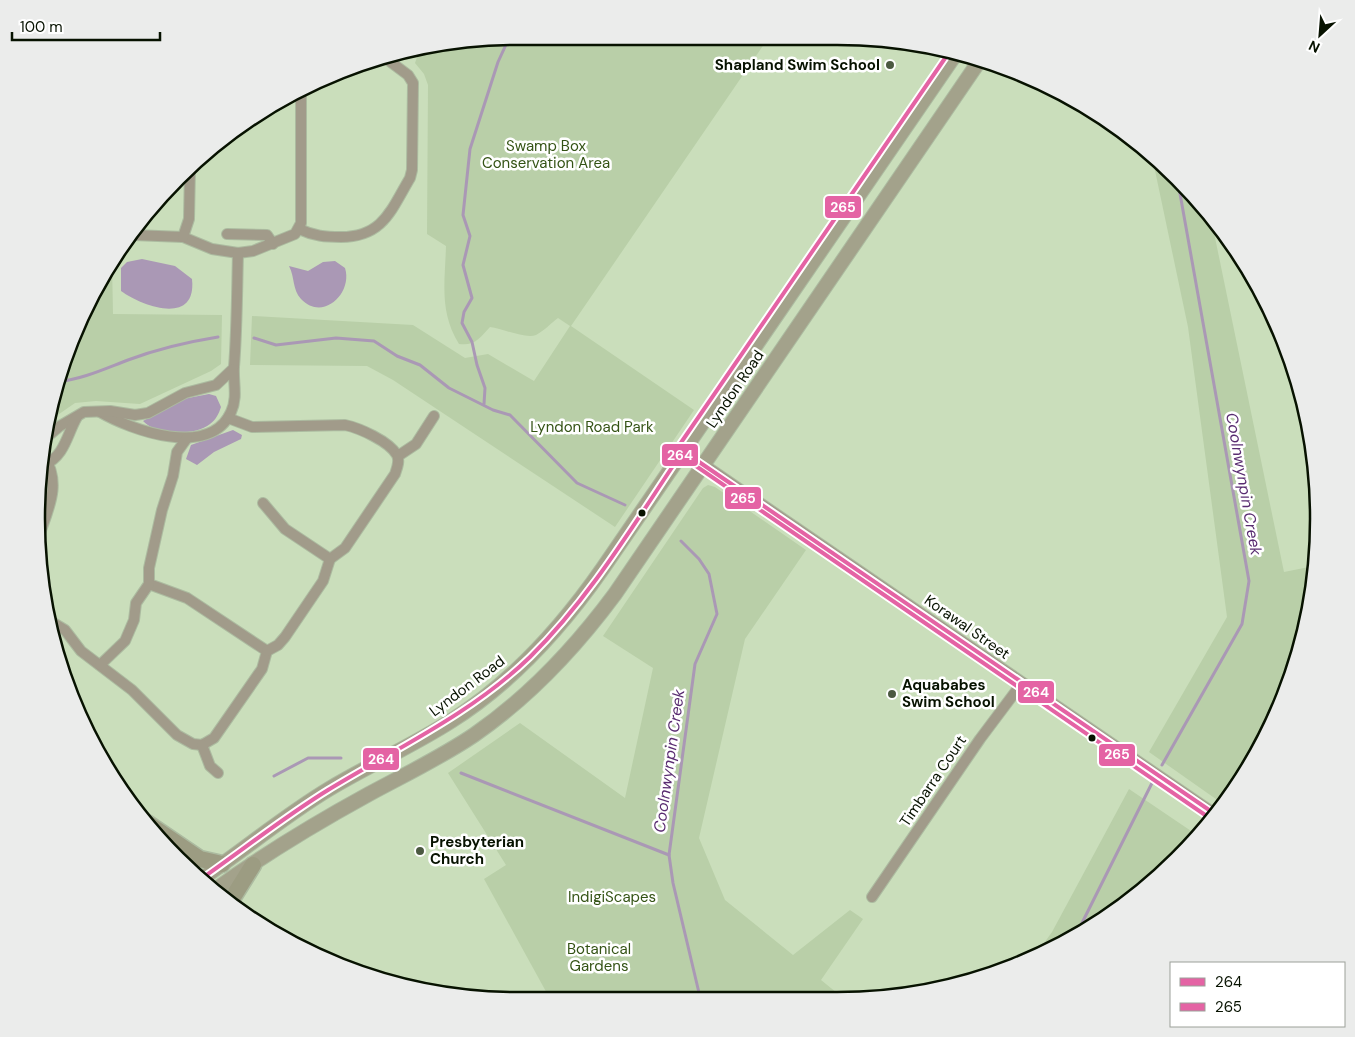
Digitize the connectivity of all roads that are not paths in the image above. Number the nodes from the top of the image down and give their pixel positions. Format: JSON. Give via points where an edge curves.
{"nodes":[{"id":1,"x":952,"y":59,"type":"edge"},
{"id":2,"x":391,"y":62,"type":"edge"},
{"id":3,"x":976,"y":66,"type":"edge"},
{"id":4,"x":300,"y":99,"type":"edge"},
{"id":5,"x":190,"y":178,"type":"edge"},
{"id":6,"x":299,"y":229,"type":"junction"},
{"id":7,"x":227,"y":234,"type":"dead end"},
{"id":8,"x":139,"y":235,"type":"edge"},
{"id":9,"x":183,"y":237,"type":"junction"},
{"id":10,"x":273,"y":244,"type":"junction"},
{"id":11,"x":238,"y":253,"type":"junction"},
{"id":12,"x":234,"y":369,"type":"junction"},
{"id":13,"x":216,"y":385,"type":"junction"},
{"id":14,"x":236,"y":394,"type":"junction"},
{"id":15,"x":100,"y":412,"type":"junction"},
{"id":16,"x":78,"y":415,"type":"junction"},
{"id":17,"x":434,"y":416,"type":"dead end"},
{"id":18,"x":228,"y":418,"type":"junction"},
{"id":19,"x":53,"y":432,"type":"edge"},
{"id":20,"x":169,"y":438,"type":"junction"},
{"id":21,"x":187,"y":438,"type":"junction"},
{"id":22,"x":683,"y":451,"type":"junction"},
{"id":23,"x":177,"y":452,"type":"junction"},
{"id":24,"x":398,"y":456,"type":"junction"},
{"id":25,"x":49,"y":460,"type":"edge"},
{"id":26,"x":704,"y":464,"type":"junction"},
{"id":27,"x":48,"y":470,"type":"edge"},
{"id":28,"x":263,"y":503,"type":"dead end"},
{"id":29,"x":45,"y":516,"type":"edge"},
{"id":30,"x":330,"y":558,"type":"junction"},
{"id":31,"x":149,"y":584,"type":"junction"},
{"id":32,"x":57,"y":625,"type":"edge"},
{"id":33,"x":267,"y":651,"type":"junction"},
{"id":34,"x":100,"y":664,"type":"junction"},
{"id":35,"x":1022,"y":683,"type":"junction"},
{"id":36,"x":202,"y":744,"type":"junction"},
{"id":37,"x":218,"y":773,"type":"dead end"},
{"id":38,"x":1209,"y":810,"type":"edge"},
{"id":39,"x":171,"y":839,"type":"edge"},
{"id":40,"x":222,"y":864,"type":"junction"},
{"id":41,"x":253,"y":865,"type":"junction"},
{"id":42,"x":207,"y":875,"type":"edge"},
{"id":43,"x":221,"y":886,"type":"edge"},
{"id":44,"x":233,"y":896,"type":"edge"},
{"id":45,"x":872,"y":898,"type":"dead end"}],
"edges":[{"from":1,"to":22,"type":"main road","name":"Lyndon Road"},
{"from":2,"to":6,"type":"street","via":[[413,83],[410,178],[381,222],[368,233],[358,237],[321,237]]},
{"from":3,"to":26,"type":"main road","name":"Lyndon Road"},
{"from":4,"to":6,"type":"street"},
{"from":5,"to":9,"type":"street","via":[[190,214]]},
{"from":6,"to":10,"type":"street"},
{"from":7,"to":10,"type":"street","via":[[267,236]]},
{"from":8,"to":9,"type":"street"},
{"from":9,"to":11,"type":"street","via":[[212,249]]},
{"from":10,"to":11,"type":"street"},
{"from":11,"to":12,"type":"street"},
{"from":12,"to":13,"type":"street"},
{"from":12,"to":14,"type":"street"},
{"from":13,"to":14,"type":"street"},
{"from":13,"to":15,"type":"street","via":[[185,392],[141,415],[110,410]]},
{"from":14,"to":18,"type":"street"},
{"from":15,"to":16,"type":"street"},
{"from":15,"to":20,"type":"street","via":[[111,419]]},
{"from":16,"to":19,"type":"street"},
{"from":16,"to":25,"type":"street","via":[[61,452]]},
{"from":17,"to":24,"type":"street","via":[[416,444]]},
{"from":18,"to":21,"type":"street","via":[[217,429]]},
{"from":18,"to":24,"type":"street","via":[[252,427],[356,427]]},
{"from":20,"to":21,"type":"street"},
{"from":20,"to":23,"type":"street"},
{"from":21,"to":23,"type":"street"},
{"from":22,"to":26,"type":"main road"},
{"from":22,"to":40,"type":"main road","name":"Lyndon Road","via":[[586,592],[558,627],[508,677],[452,720],[328,789]]},
{"from":23,"to":31,"type":"street","via":[[149,568]]},
{"from":24,"to":30,"type":"street","via":[[395,474],[345,548]]},
{"from":26,"to":35,"type":"street","name":"Korawal Street"},
{"from":26,"to":41,"type":"main road","name":"Lyndon Road","via":[[599,616],[518,701],[439,757],[342,809]]},
{"from":27,"to":29,"type":"street","via":[[54,487]]},
{"from":28,"to":30,"type":"street","via":[[285,529]]},
{"from":30,"to":33,"type":"street","via":[[324,581],[278,645]]},
{"from":31,"to":33,"type":"street","via":[[187,598]]},
{"from":31,"to":34,"type":"street","via":[[136,603],[134,620],[125,640]]},
{"from":32,"to":34,"type":"street","via":[[81,651]]},
{"from":33,"to":36,"type":"street","via":[[262,669],[214,738]]},
{"from":34,"to":36,"type":"street","via":[[132,690],[177,735],[192,744]]},
{"from":35,"to":38,"type":"street","name":"Korawal Street"},
{"from":35,"to":45,"type":"street","name":"Timbarra Court"},
{"from":36,"to":37,"type":"street","via":[[210,766]]},
{"from":39,"to":40,"type":"main road","via":[[200,859]]},
{"from":40,"to":42,"type":"main road","name":"Lyndon Road"},
{"from":41,"to":43,"type":"main road","name":"Lyndon Road"},
{"from":41,"to":44,"type":"main road"}]}
